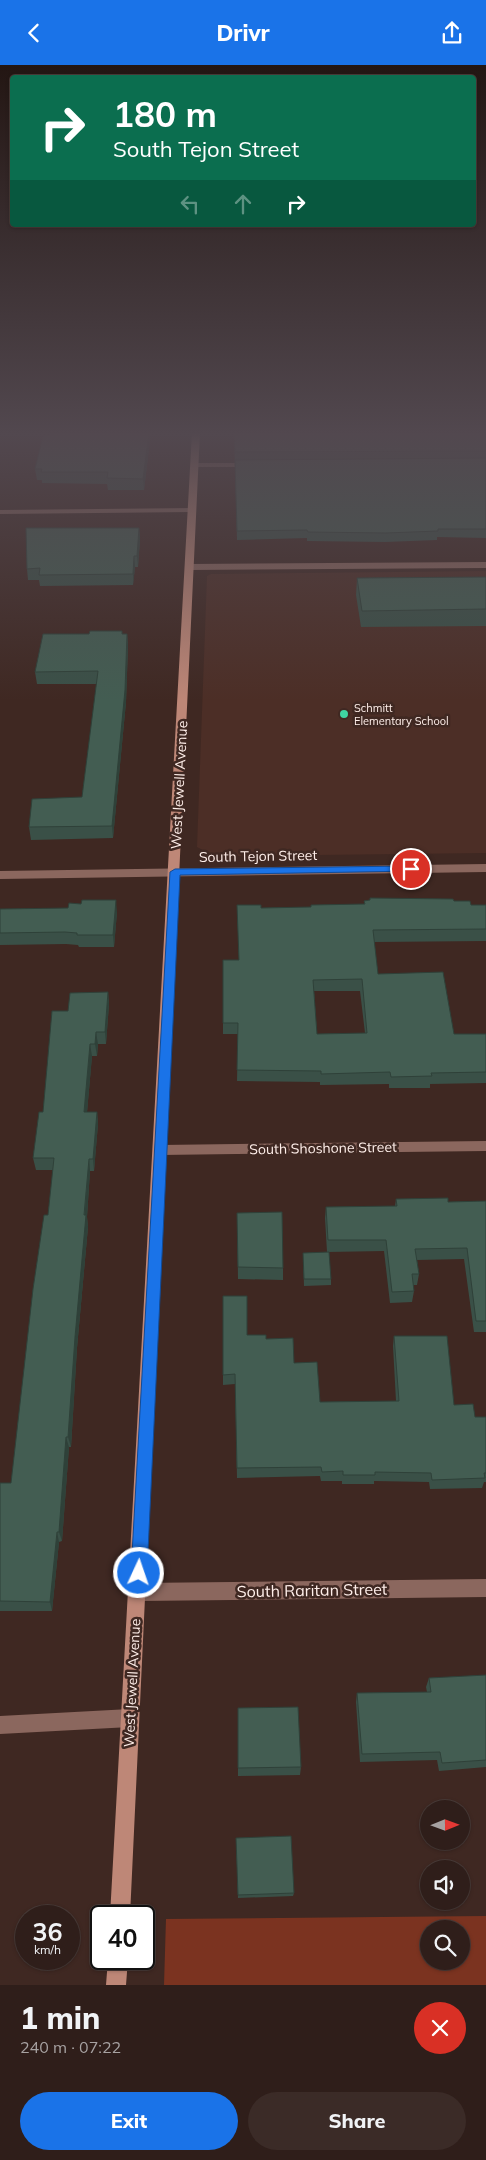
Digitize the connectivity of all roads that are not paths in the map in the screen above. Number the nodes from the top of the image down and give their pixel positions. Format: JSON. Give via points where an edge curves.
{"nodes":[{"id":1,"x":191,"y":522,"type":"edge"},
{"id":2,"x":486,"y":565,"type":"edge"},
{"id":3,"x":189,"y":567,"type":"junction"},
{"id":4,"x":486,"y":868,"type":"edge"},
{"id":5,"x":175,"y":872,"type":"junction"},
{"id":6,"x":0,"y":875,"type":"edge"},
{"id":7,"x":486,"y":1146,"type":"edge"},
{"id":8,"x":160,"y":1150,"type":"junction"},
{"id":9,"x":486,"y":1588,"type":"edge"},
{"id":10,"x":138,"y":1592,"type":"junction"},
{"id":11,"x":130,"y":1718,"type":"junction"},
{"id":12,"x":0,"y":1725,"type":"edge"},
{"id":13,"x":121,"y":1905,"type":"edge"},
{"id":14,"x":117,"y":1970,"type":"edge"},
{"id":15,"x":116,"y":1985,"type":"edge"}],
"edges":[{"from":1,"to":3,"type":"street","name":"West Jewell Avenue"},
{"from":2,"to":3,"type":"street"},
{"from":3,"to":5,"type":"street","name":"West Jewell Avenue"},
{"from":4,"to":5,"type":"street","name":"South Tejon Street"},
{"from":5,"to":6,"type":"street","name":"South Tejon Street"},
{"from":5,"to":8,"type":"street","name":"West Jewell Avenue"},
{"from":7,"to":8,"type":"street","name":"South Shoshone Street"},
{"from":8,"to":10,"type":"street","name":"West Jewell Avenue"},
{"from":9,"to":10,"type":"street","name":"South Raritan Street"},
{"from":10,"to":11,"type":"street","name":"West Jewell Avenue"},
{"from":11,"to":12,"type":"street"},
{"from":11,"to":13,"type":"street","name":"West Jewell Avenue"},
{"from":14,"to":15,"type":"street"}]}
